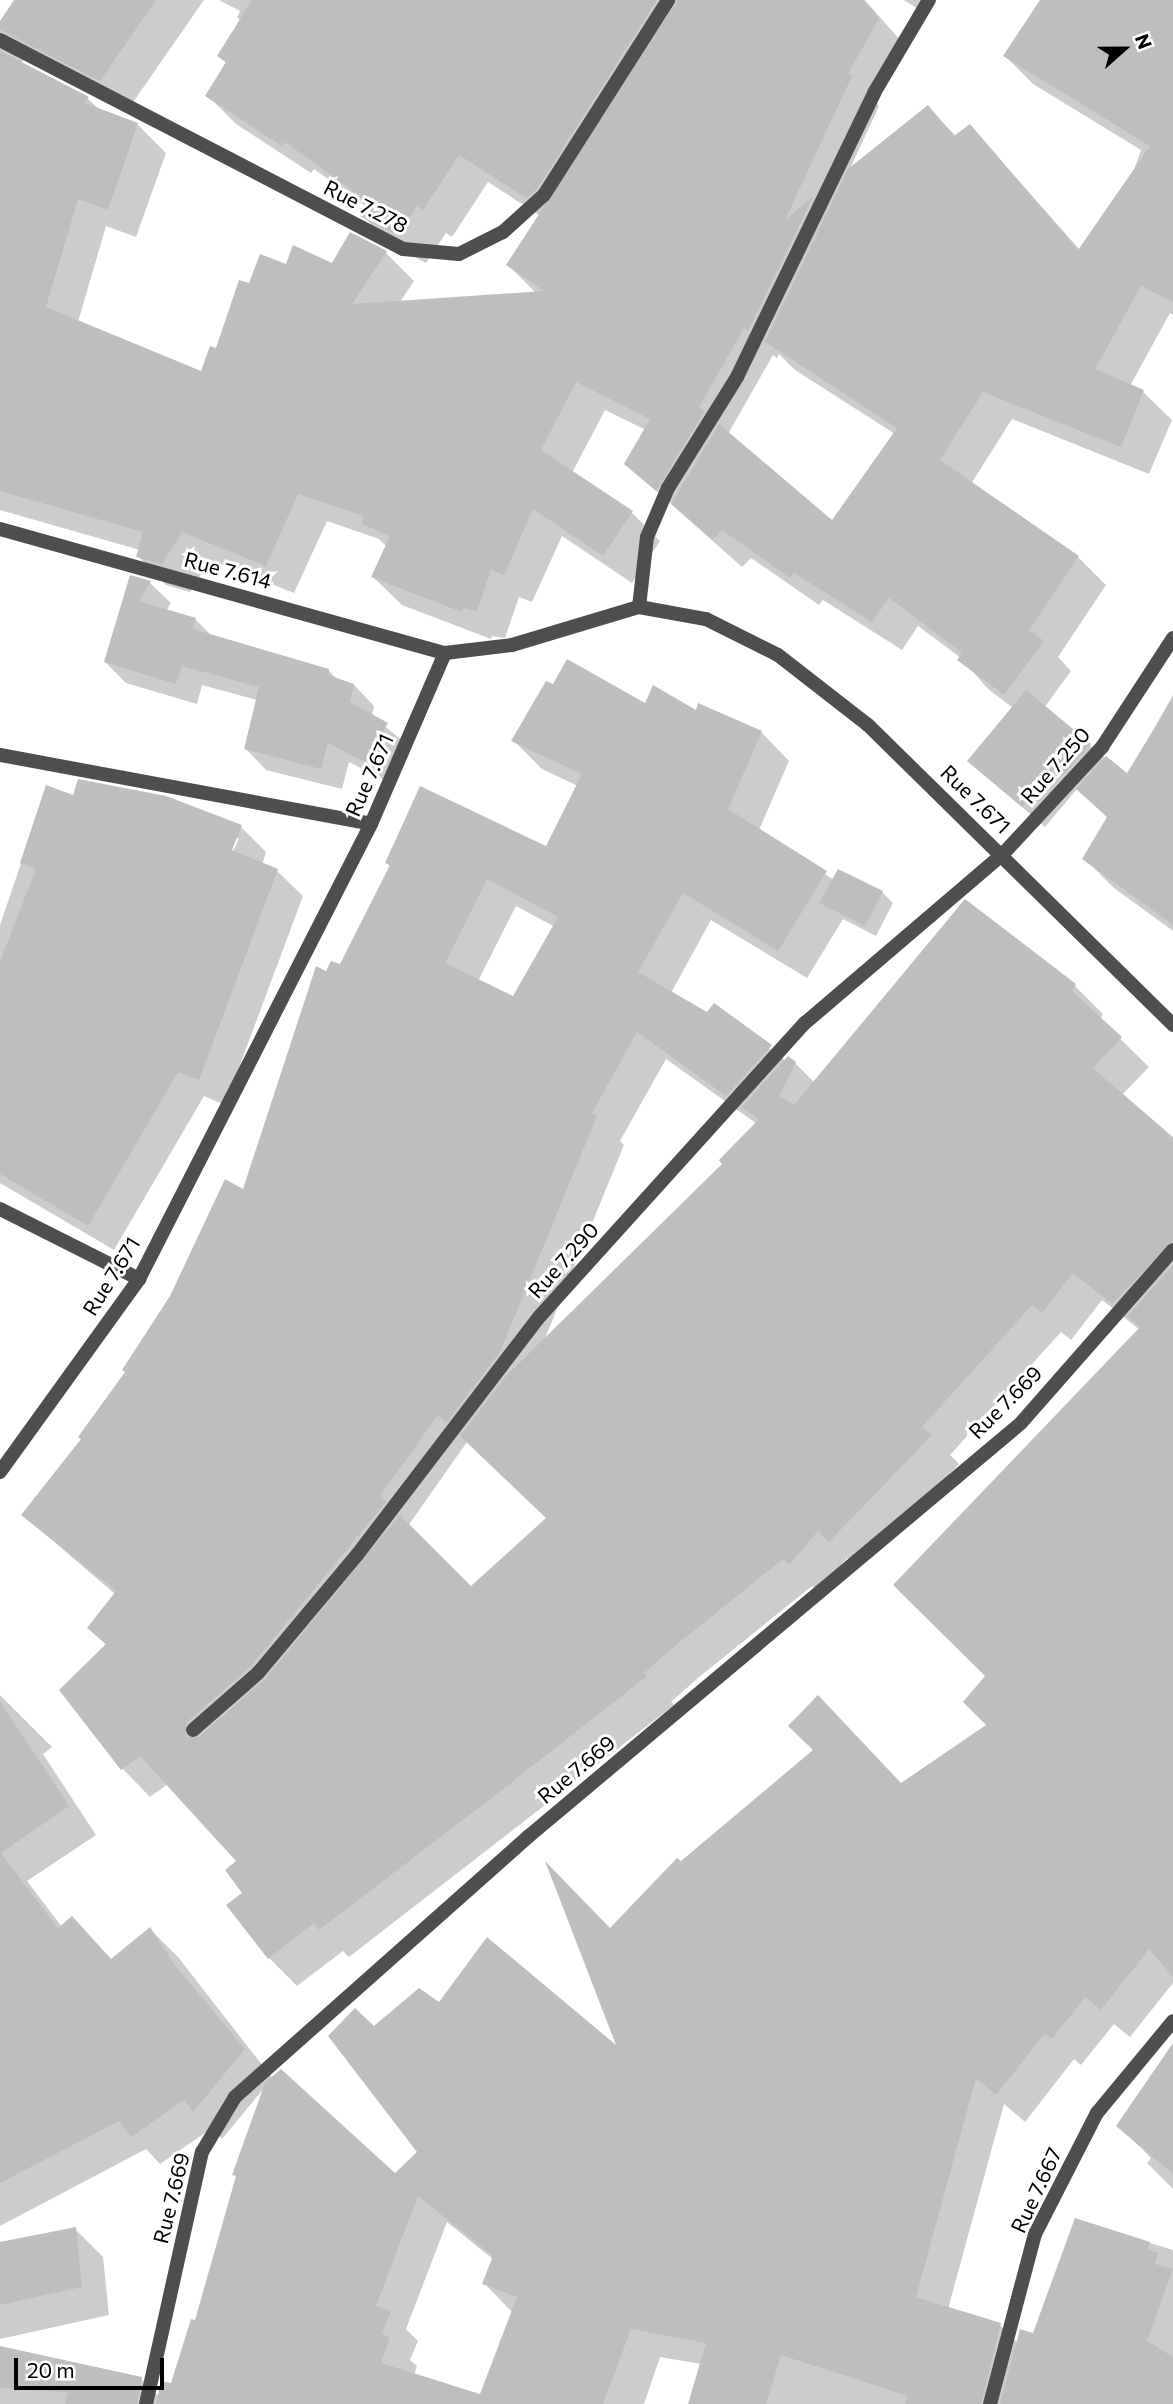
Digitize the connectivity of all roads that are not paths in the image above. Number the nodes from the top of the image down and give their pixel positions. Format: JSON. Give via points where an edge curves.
{"nodes":[{"id":1,"x":668,"y":0,"type":"edge"},
{"id":2,"x":929,"y":0,"type":"edge"},
{"id":3,"x":0,"y":40,"type":"edge"},
{"id":4,"x":0,"y":529,"type":"edge"},
{"id":5,"x":639,"y":607,"type":"junction"},
{"id":6,"x":1173,"y":638,"type":"edge"},
{"id":7,"x":445,"y":653,"type":"junction"},
{"id":8,"x":0,"y":755,"type":"edge"},
{"id":9,"x":371,"y":824,"type":"junction"},
{"id":10,"x":1003,"y":854,"type":"junction"},
{"id":11,"x":1173,"y":1025,"type":"edge"},
{"id":12,"x":0,"y":1209,"type":"edge"},
{"id":13,"x":1173,"y":1250,"type":"edge"},
{"id":14,"x":139,"y":1279,"type":"junction"},
{"id":15,"x":0,"y":1472,"type":"edge"},
{"id":16,"x":193,"y":1730,"type":"dead end"},
{"id":17,"x":1173,"y":2021,"type":"edge"},
{"id":18,"x":146,"y":2404,"type":"edge"},
{"id":19,"x":990,"y":2404,"type":"edge"}],
"edges":[{"from":1,"to":3,"type":"street","name":"Rue 7.278","via":[[544,195],[503,232],[459,254],[403,249]]},
{"from":2,"to":5,"type":"street","via":[[874,93],[737,377],[668,488],[647,537]]},
{"from":4,"to":7,"type":"street","name":"Rue 7.614"},
{"from":5,"to":7,"type":"street","name":"Rue 7.671","via":[[512,645]]},
{"from":5,"to":10,"type":"street","name":"Rue 7.671","via":[[706,619],[778,655],[868,725]]},
{"from":6,"to":10,"type":"street","name":"Rue 7.250","via":[[1102,747]]},
{"from":7,"to":9,"type":"street","name":"Rue 7.671"},
{"from":8,"to":9,"type":"street"},
{"from":9,"to":14,"type":"street","name":"Rue 7.671"},
{"from":10,"to":11,"type":"street"},
{"from":10,"to":16,"type":"street","name":"Rue 7.290","via":[[805,1023],[540,1316],[357,1555],[258,1673]]},
{"from":12,"to":14,"type":"street"},
{"from":13,"to":18,"type":"street","name":"Rue 7.669","via":[[1021,1423],[529,1836],[235,2097],[202,2152]]},
{"from":14,"to":15,"type":"street","name":"Rue 7.671"},
{"from":17,"to":19,"type":"street","name":"Rue 7.667","via":[[1097,2113],[1035,2234]]}]}
